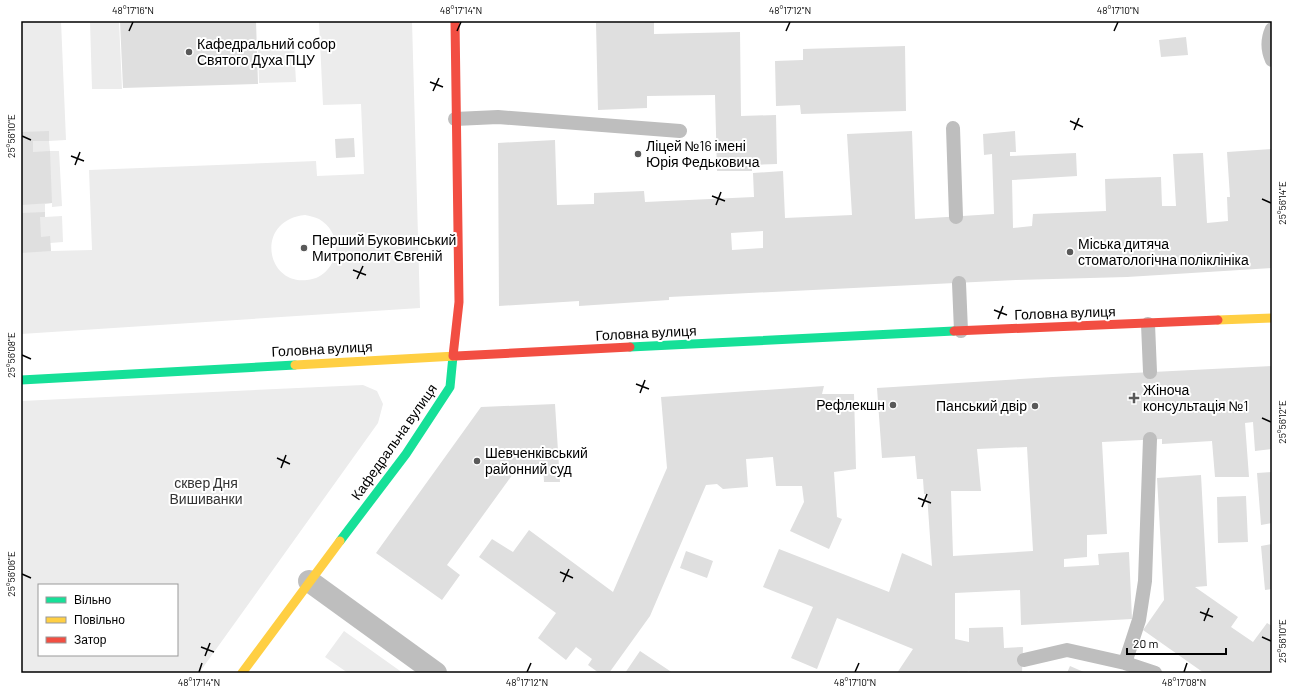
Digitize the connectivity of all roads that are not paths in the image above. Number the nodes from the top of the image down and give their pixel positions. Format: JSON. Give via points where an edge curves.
{"nodes":[{"id":1,"x":454,"y":21,"type":"edge"},
{"id":2,"x":1272,"y":29,"type":"edge"},
{"id":3,"x":1272,"y":60,"type":"edge"},
{"id":4,"x":455,"y":119,"type":"junction"},
{"id":5,"x":953,"y":128,"type":"dead end"},
{"id":6,"x":680,"y":131,"type":"dead end"},
{"id":7,"x":956,"y":216,"type":"dead end"},
{"id":8,"x":959,"y":283,"type":"dead end"},
{"id":9,"x":1272,"y":318,"type":"edge"},
{"id":10,"x":1148,"y":324,"type":"junction"},
{"id":11,"x":961,"y":331,"type":"junction"},
{"id":12,"x":453,"y":356,"type":"junction"},
{"id":13,"x":1150,"y":372,"type":"dead end"},
{"id":14,"x":21,"y":380,"type":"edge"},
{"id":15,"x":1150,"y":439,"type":"dead end"},
{"id":16,"x":309,"y":581,"type":"junction"},
{"id":17,"x":1024,"y":660,"type":"dead end"},
{"id":18,"x":1125,"y":663,"type":"junction"},
{"id":19,"x":242,"y":673,"type":"edge"},
{"id":20,"x":436,"y":673,"type":"edge"},
{"id":21,"x":1154,"y":673,"type":"edge"}],
"edges":[{"from":1,"to":4,"type":"main road","name":"Кафедральна вулиця"},
{"from":2,"to":3,"type":"lane","via":[[1268,40],[1268,51]]},
{"from":4,"to":6,"type":"lane","via":[[498,116]]},
{"from":4,"to":12,"type":"main road","name":"Кафедральна вулиця","via":[[459,302]]},
{"from":5,"to":7,"type":"lane"},
{"from":8,"to":11,"type":"lane"},
{"from":9,"to":10,"type":"main road","name":"Головна вулиця"},
{"from":10,"to":11,"type":"main road","name":"Головна вулиця"},
{"from":10,"to":13,"type":"lane"},
{"from":11,"to":12,"type":"main road","name":"Головна вулиця"},
{"from":12,"to":14,"type":"main road","name":"Головна вулиця"},
{"from":12,"to":16,"type":"main road","name":"Кафедральна вулиця","via":[[450,387],[406,454]]},
{"from":15,"to":18,"type":"lane","via":[[1145,581],[1139,620]]},
{"from":16,"to":19,"type":"main road","name":"Кафедральна вулиця"},
{"from":16,"to":20,"type":"street"},
{"from":17,"to":18,"type":"lane","via":[[1067,650]]},
{"from":18,"to":21,"type":"lane"}]}
